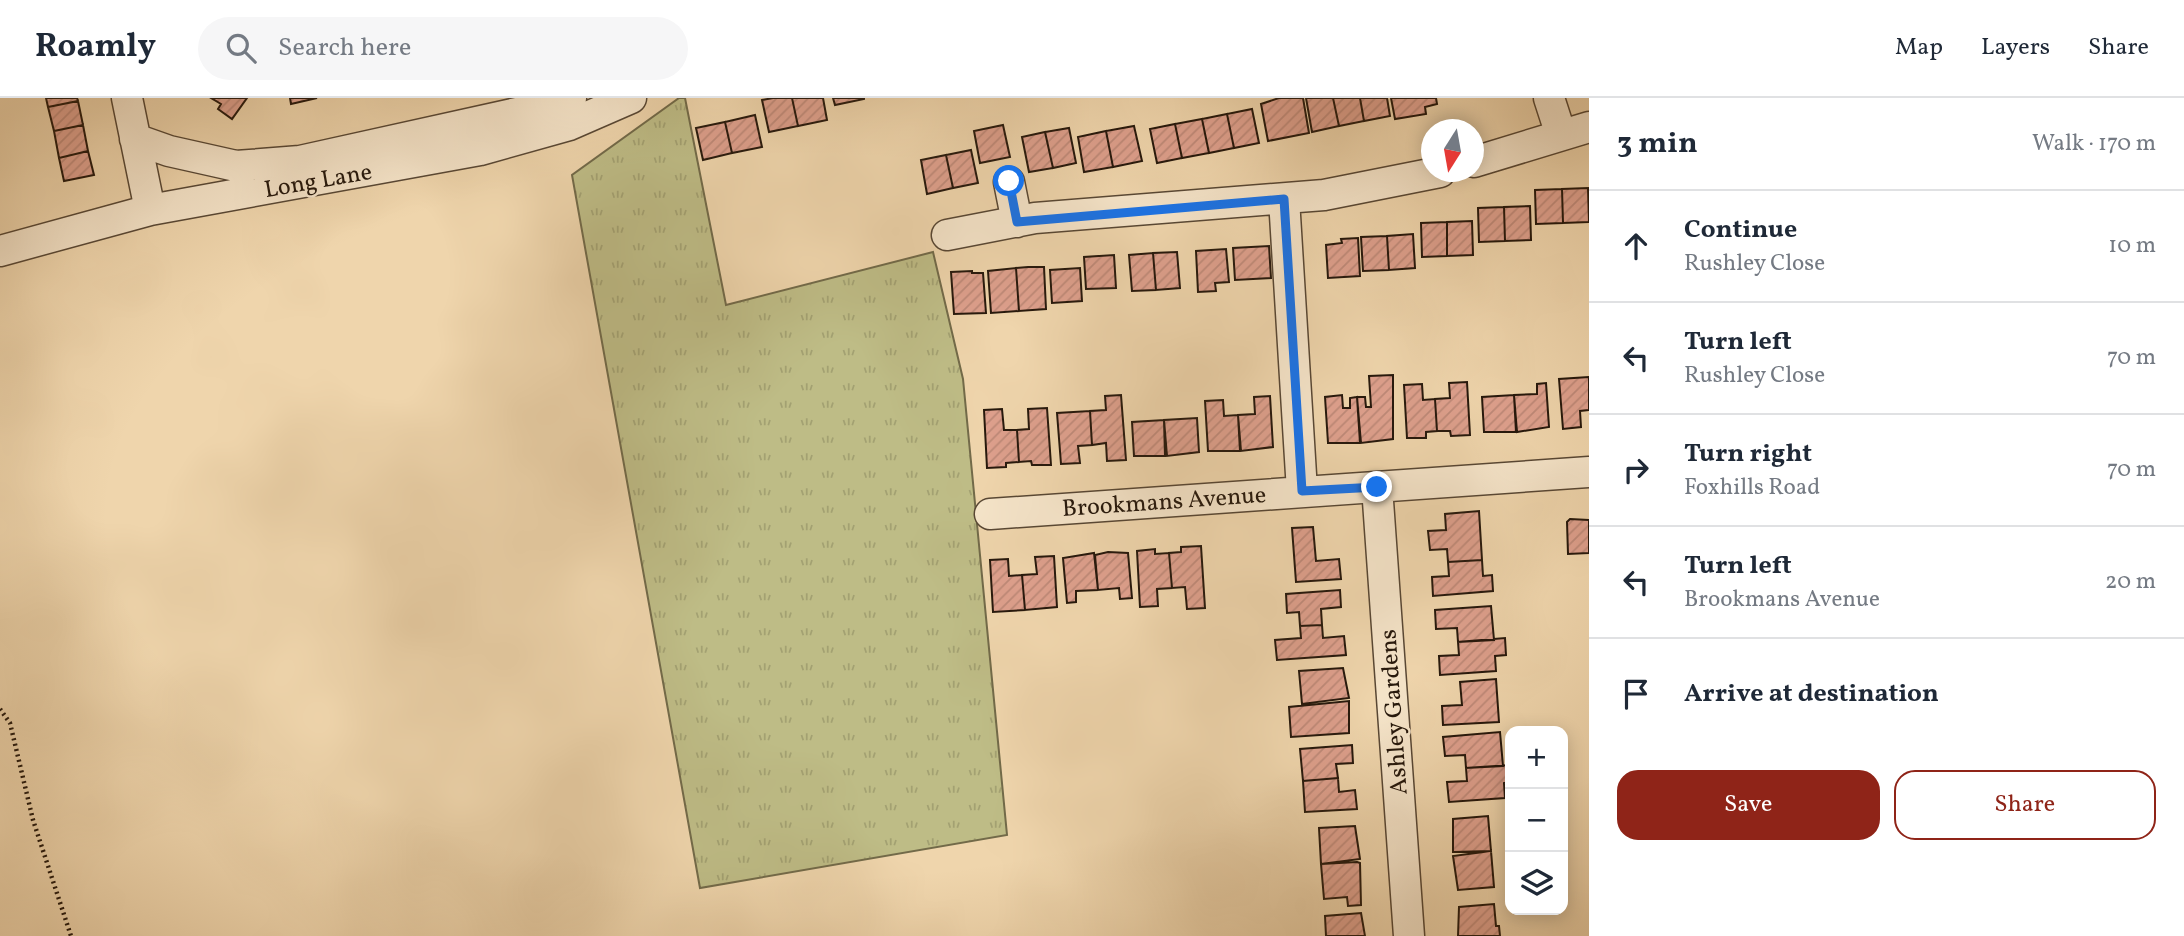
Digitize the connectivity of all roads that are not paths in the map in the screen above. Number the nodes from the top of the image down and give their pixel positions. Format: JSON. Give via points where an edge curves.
{"nodes":[{"id":1,"x":127,"y":98,"type":"edge"},
{"id":2,"x":631,"y":98,"type":"edge"},
{"id":3,"x":1549,"y":98,"type":"edge"},
{"id":4,"x":567,"y":109,"type":"edge"},
{"id":5,"x":1575,"y":131,"type":"edge"},
{"id":6,"x":135,"y":139,"type":"junction"},
{"id":7,"x":1484,"y":159,"type":"edge"},
{"id":8,"x":302,"y":172,"type":"junction"},
{"id":9,"x":1421,"y":176,"type":"edge"},
{"id":10,"x":1009,"y":181,"type":"dead end"},
{"id":11,"x":1284,"y":199,"type":"junction"},
{"id":12,"x":149,"y":210,"type":"junction"},
{"id":13,"x":1017,"y":222,"type":"junction"},
{"id":14,"x":947,"y":235,"type":"dead end"},
{"id":15,"x":0,"y":251,"type":"edge"},
{"id":16,"x":1589,"y":472,"type":"edge"},
{"id":17,"x":1377,"y":487,"type":"junction"},
{"id":18,"x":1302,"y":491,"type":"junction"},
{"id":19,"x":990,"y":514,"type":"dead end"},
{"id":20,"x":1409,"y":936,"type":"edge"}],
"edges":[{"from":1,"to":6,"type":"street"},
{"from":2,"to":4,"type":"street","name":"Long Lane"},
{"from":3,"to":5,"type":"street"},
{"from":4,"to":8,"type":"street","name":"Long Lane","via":[[480,150],[374,158]]},
{"from":5,"to":7,"type":"street"},
{"from":6,"to":8,"type":"street","via":[[236,166]]},
{"from":6,"to":12,"type":"street"},
{"from":8,"to":12,"type":"street","name":"Long Lane"},
{"from":9,"to":11,"type":"street"},
{"from":10,"to":13,"type":"street"},
{"from":11,"to":13,"type":"street"},
{"from":11,"to":18,"type":"street"},
{"from":12,"to":15,"type":"street","name":"Long Lane"},
{"from":13,"to":14,"type":"street"},
{"from":16,"to":17,"type":"street","name":"Brookmans Avenue"},
{"from":17,"to":18,"type":"street","name":"Brookmans Avenue"},
{"from":17,"to":20,"type":"street","name":"Ashley Gardens"},
{"from":18,"to":19,"type":"street","name":"Brookmans Avenue"}]}
